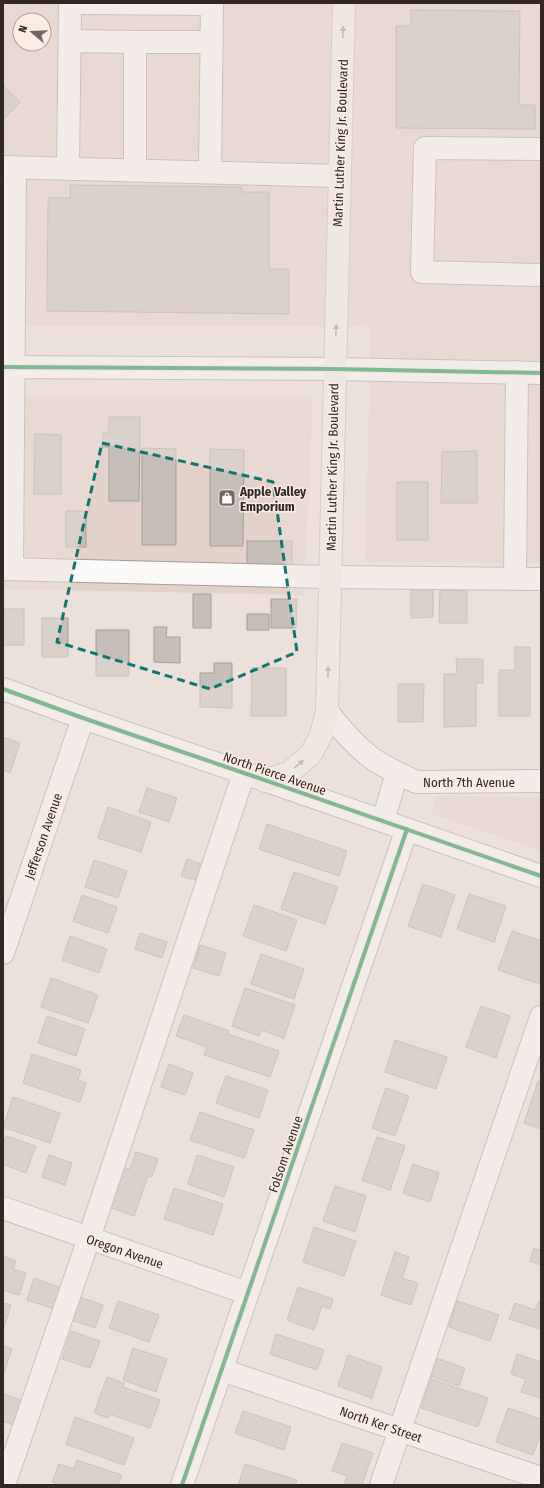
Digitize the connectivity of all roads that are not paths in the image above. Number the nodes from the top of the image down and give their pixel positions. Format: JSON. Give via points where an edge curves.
{"nodes":[{"id":1,"x":70,"y":3,"type":"edge"},
{"id":2,"x":81,"y":3,"type":"edge"},
{"id":3,"x":344,"y":3,"type":"edge"},
{"id":4,"x":212,"y":4,"type":"edge"},
{"id":5,"x":70,"y":41,"type":"junction"},
{"id":6,"x":134,"y":42,"type":"junction"},
{"id":7,"x":212,"y":42,"type":"junction"},
{"id":8,"x":541,"y":150,"type":"edge"},
{"id":9,"x":9,"y":167,"type":"edge"},
{"id":10,"x":68,"y":169,"type":"junction"},
{"id":11,"x":135,"y":170,"type":"junction"},
{"id":12,"x":210,"y":172,"type":"junction"},
{"id":13,"x":340,"y":176,"type":"junction"},
{"id":14,"x":541,"y":275,"type":"edge"},
{"id":15,"x":8,"y":367,"type":"edge"},
{"id":16,"x":334,"y":369,"type":"junction"},
{"id":17,"x":517,"y":372,"type":"junction"},
{"id":18,"x":541,"y":373,"type":"edge"},
{"id":19,"x":7,"y":569,"type":"edge"},
{"id":20,"x":330,"y":577,"type":"junction"},
{"id":21,"x":516,"y":579,"type":"junction"},
{"id":22,"x":541,"y":579,"type":"edge"},
{"id":23,"x":3,"y":689,"type":"edge"},
{"id":24,"x":327,"y":711,"type":"junction"},
{"id":25,"x":82,"y":718,"type":"junction"},
{"id":26,"x":244,"y":773,"type":"junction"},
{"id":27,"x":398,"y":773,"type":"junction"},
{"id":28,"x":265,"y":781,"type":"junction"},
{"id":29,"x":541,"y":782,"type":"edge"},
{"id":30,"x":383,"y":821,"type":"junction"},
{"id":31,"x":407,"y":829,"type":"junction"},
{"id":32,"x":541,"y":876,"type":"edge"},
{"id":33,"x":3,"y":953,"type":"edge"},
{"id":34,"x":541,"y":1017,"type":"edge"},
{"id":35,"x":3,"y":1208,"type":"edge"},
{"id":36,"x":89,"y":1238,"type":"junction"},
{"id":37,"x":247,"y":1293,"type":"junction"},
{"id":38,"x":222,"y":1370,"type":"junction"},
{"id":39,"x":400,"y":1431,"type":"junction"},
{"id":40,"x":541,"y":1478,"type":"edge"},
{"id":41,"x":4,"y":1485,"type":"edge"},
{"id":42,"x":182,"y":1485,"type":"edge"},
{"id":43,"x":382,"y":1485,"type":"edge"}],
"edges":[{"from":1,"to":5,"type":"street"},
{"from":2,"to":4,"type":"street"},
{"from":13,"to":3,"type":"main road","name":"Martin Luther King Jr. Boulevard","one_way":true},
{"from":4,"to":7,"type":"street"},
{"from":5,"to":6,"type":"street"},
{"from":5,"to":10,"type":"street"},
{"from":6,"to":7,"type":"street"},
{"from":6,"to":11,"type":"street"},
{"from":7,"to":12,"type":"street"},
{"from":8,"to":14,"type":"street","via":[[425,148],[422,272]]},
{"from":9,"to":10,"type":"street"},
{"from":9,"to":15,"type":"street"},
{"from":10,"to":11,"type":"street"},
{"from":11,"to":12,"type":"street"},
{"from":12,"to":13,"type":"street"},
{"from":16,"to":13,"type":"main road","name":"Martin Luther King Jr. Boulevard","one_way":true},
{"from":15,"to":16,"type":"street"},
{"from":15,"to":19,"type":"street"},
{"from":16,"to":17,"type":"street"},
{"from":16,"to":20,"type":"main road","name":"Martin Luther King Jr. Boulevard"},
{"from":17,"to":18,"type":"street"},
{"from":17,"to":21,"type":"street"},
{"from":19,"to":20,"type":"street"},
{"from":20,"to":21,"type":"street"},
{"from":24,"to":20,"type":"main road","name":"Martin Luther King Jr. Boulevard","one_way":true},
{"from":21,"to":22,"type":"street"},
{"from":23,"to":25,"type":"street","name":"North Pierce Avenue"},
{"from":24,"to":27,"type":"street","name":"North 7th Avenue","via":[[342,731],[370,757]]},
{"from":28,"to":24,"type":"main road","name":"Martin Luther King Jr. Boulevard","one_way":true,"via":[[290,772],[311,754],[321,735]]},
{"from":25,"to":26,"type":"street","name":"North Pierce Avenue"},
{"from":25,"to":33,"type":"street","name":"Jefferson Avenue"},
{"from":26,"to":28,"type":"street","name":"North Pierce Avenue"},
{"from":26,"to":36,"type":"street"},
{"from":27,"to":29,"type":"street","name":"North 7th Avenue","via":[[416,782]]},
{"from":27,"to":30,"type":"street"},
{"from":28,"to":30,"type":"street","name":"North Pierce Avenue"},
{"from":30,"to":31,"type":"street","name":"North Pierce Avenue"},
{"from":31,"to":32,"type":"street","name":"North Pierce Avenue"},
{"from":31,"to":37,"type":"street","name":"Folsom Avenue"},
{"from":34,"to":39,"type":"street"},
{"from":35,"to":36,"type":"street","name":"Oregon Avenue"},
{"from":36,"to":37,"type":"street","name":"Oregon Avenue"},
{"from":36,"to":41,"type":"street"},
{"from":37,"to":38,"type":"street","name":"Folsom Avenue"},
{"from":38,"to":39,"type":"street","name":"North Ker Street"},
{"from":38,"to":42,"type":"street","name":"Folsom Avenue"},
{"from":39,"to":40,"type":"street","name":"North Ker Street"},
{"from":39,"to":43,"type":"street"}]}
